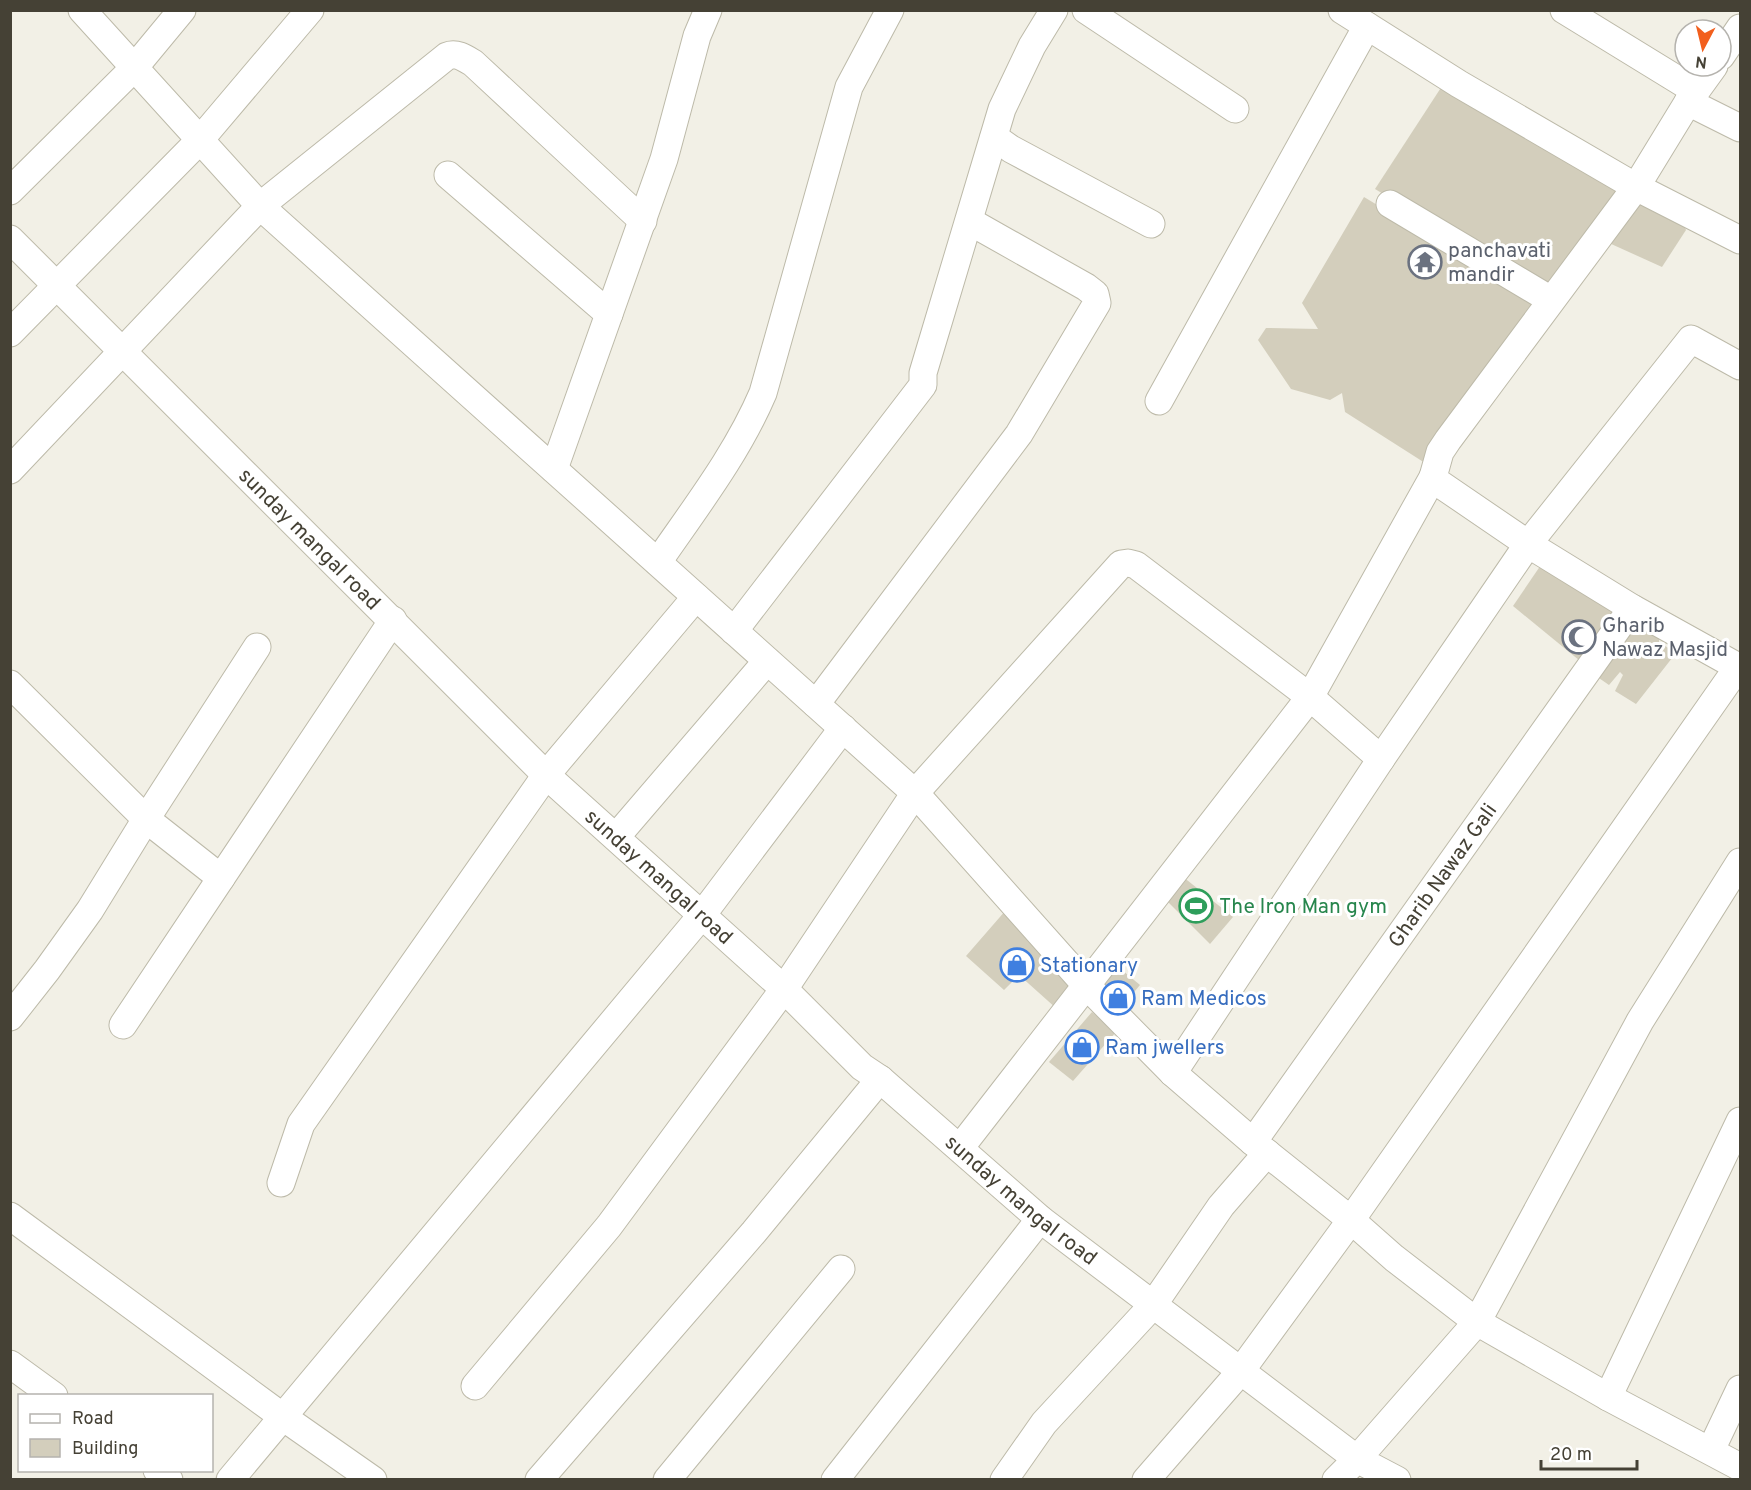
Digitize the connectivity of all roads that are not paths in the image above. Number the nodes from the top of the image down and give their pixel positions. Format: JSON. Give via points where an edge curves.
{"nodes":[{"id":1,"x":82,"y":10,"type":"edge"},
{"id":2,"x":182,"y":10,"type":"edge"},
{"id":3,"x":310,"y":10,"type":"edge"},
{"id":4,"x":708,"y":10,"type":"edge"},
{"id":5,"x":890,"y":10,"type":"edge"},
{"id":6,"x":1054,"y":10,"type":"edge"},
{"id":7,"x":1086,"y":10,"type":"edge"},
{"id":8,"x":1342,"y":10,"type":"edge"},
{"id":9,"x":1564,"y":10,"type":"edge"},
{"id":10,"x":1367,"y":26,"type":"junction"},
{"id":11,"x":134,"y":68,"type":"junction"},
{"id":12,"x":1705,"y":78,"type":"edge"},
{"id":13,"x":1692,"y":97,"type":"junction"},
{"id":14,"x":1234,"y":109,"type":"dead end"},
{"id":15,"x":1740,"y":128,"type":"edge"},
{"id":16,"x":994,"y":137,"type":"junction"},
{"id":17,"x":199,"y":141,"type":"junction"},
{"id":18,"x":448,"y":175,"type":"dead end"},
{"id":19,"x":1636,"y":187,"type":"junction"},
{"id":20,"x":10,"y":191,"type":"edge"},
{"id":21,"x":1390,"y":204,"type":"dead end"},
{"id":22,"x":260,"y":206,"type":"junction"},
{"id":23,"x":642,"y":221,"type":"junction"},
{"id":24,"x":969,"y":221,"type":"junction"},
{"id":25,"x":1151,"y":224,"type":"dead end"},
{"id":26,"x":10,"y":239,"type":"edge"},
{"id":27,"x":1740,"y":240,"type":"edge"},
{"id":28,"x":57,"y":284,"type":"junction"},
{"id":29,"x":1551,"y":300,"type":"junction"},
{"id":30,"x":609,"y":314,"type":"junction"},
{"id":31,"x":10,"y":333,"type":"edge"},
{"id":32,"x":123,"y":350,"type":"junction"},
{"id":33,"x":1740,"y":366,"type":"edge"},
{"id":34,"x":1159,"y":401,"type":"dead end"},
{"id":35,"x":10,"y":470,"type":"edge"},
{"id":36,"x":554,"y":470,"type":"junction"},
{"id":37,"x":1433,"y":477,"type":"junction"},
{"id":38,"x":1528,"y":544,"type":"junction"},
{"id":39,"x":658,"y":562,"type":"junction"},
{"id":40,"x":696,"y":597,"type":"junction"},
{"id":41,"x":1632,"y":608,"type":"junction"},
{"id":42,"x":393,"y":620,"type":"junction"},
{"id":43,"x":734,"y":631,"type":"junction"},
{"id":44,"x":257,"y":647,"type":"dead end"},
{"id":45,"x":1737,"y":660,"type":"edge"},
{"id":46,"x":767,"y":661,"type":"junction"},
{"id":47,"x":10,"y":684,"type":"edge"},
{"id":48,"x":1310,"y":697,"type":"junction"},
{"id":49,"x":816,"y":704,"type":"junction"},
{"id":50,"x":843,"y":728,"type":"junction"},
{"id":51,"x":1381,"y":759,"type":"junction"},
{"id":52,"x":546,"y":775,"type":"junction"},
{"id":53,"x":915,"y":793,"type":"junction"},
{"id":54,"x":146,"y":819,"type":"junction"},
{"id":55,"x":615,"y":837,"type":"junction"},
{"id":56,"x":1740,"y":862,"type":"edge"},
{"id":57,"x":221,"y":879,"type":"junction"},
{"id":58,"x":702,"y":915,"type":"junction"},
{"id":59,"x":1086,"y":985,"type":"junction"},
{"id":60,"x":784,"y":989,"type":"junction"},
{"id":61,"x":10,"y":1017,"type":"edge"},
{"id":62,"x":123,"y":1025,"type":"dead end"},
{"id":63,"x":1173,"y":1073,"type":"junction"},
{"id":64,"x":880,"y":1079,"type":"junction"},
{"id":65,"x":1740,"y":1121,"type":"edge"},
{"id":66,"x":960,"y":1148,"type":"junction"},
{"id":67,"x":1260,"y":1148,"type":"junction"},
{"id":68,"x":281,"y":1183,"type":"dead end"},
{"id":69,"x":10,"y":1216,"type":"edge"},
{"id":70,"x":1040,"y":1219,"type":"junction"},
{"id":71,"x":1351,"y":1220,"type":"junction"},
{"id":72,"x":841,"y":1269,"type":"dead end"},
{"id":73,"x":1153,"y":1305,"type":"junction"},
{"id":74,"x":1477,"y":1322,"type":"junction"},
{"id":75,"x":10,"y":1364,"type":"edge"},
{"id":76,"x":1240,"y":1372,"type":"junction"},
{"id":77,"x":475,"y":1386,"type":"dead end"},
{"id":78,"x":1740,"y":1389,"type":"edge"},
{"id":79,"x":53,"y":1394,"type":"edge"},
{"id":80,"x":1608,"y":1397,"type":"junction"},
{"id":81,"x":283,"y":1417,"type":"junction"},
{"id":82,"x":1711,"y":1450,"type":"junction"},
{"id":83,"x":1357,"y":1459,"type":"junction"},
{"id":84,"x":1740,"y":1467,"type":"edge"},
{"id":85,"x":230,"y":1479,"type":"edge"},
{"id":86,"x":373,"y":1479,"type":"edge"},
{"id":87,"x":539,"y":1479,"type":"edge"},
{"id":88,"x":667,"y":1479,"type":"edge"},
{"id":89,"x":835,"y":1479,"type":"edge"},
{"id":90,"x":1004,"y":1479,"type":"edge"},
{"id":91,"x":1146,"y":1479,"type":"edge"},
{"id":92,"x":1336,"y":1479,"type":"edge"},
{"id":93,"x":1397,"y":1479,"type":"edge"}],
"edges":[{"from":1,"to":11,"type":"street"},
{"from":2,"to":11,"type":"street"},
{"from":3,"to":17,"type":"street"},
{"from":4,"to":23,"type":"street"},
{"from":5,"to":39,"type":"street","via":[[849,87],[763,393],[732,452]]},
{"from":6,"to":16,"type":"street","via":[[1017,74]]},
{"from":7,"to":14,"type":"street"},
{"from":8,"to":10,"type":"street"},
{"from":9,"to":13,"type":"street"},
{"from":10,"to":19,"type":"street"},
{"from":10,"to":34,"type":"street"},
{"from":11,"to":17,"type":"street"},
{"from":11,"to":20,"type":"street"},
{"from":12,"to":13,"type":"street"},
{"from":13,"to":15,"type":"street"},
{"from":13,"to":19,"type":"street"},
{"from":16,"to":24,"type":"street"},
{"from":16,"to":25,"type":"street","via":[[1011,150]]},
{"from":17,"to":22,"type":"street"},
{"from":17,"to":28,"type":"street"},
{"from":18,"to":30,"type":"street"},
{"from":19,"to":27,"type":"street"},
{"from":19,"to":29,"type":"street"},
{"from":21,"to":29,"type":"street"},
{"from":22,"to":23,"type":"street","via":[[452,54],[473,63]]},
{"from":22,"to":32,"type":"street"},
{"from":22,"to":36,"type":"street"},
{"from":23,"to":30,"type":"street"},
{"from":24,"to":43,"type":"street","via":[[923,384]]},
{"from":24,"to":49,"type":"street","via":[[1086,287],[1095,294],[1097,303],[1019,434]]},
{"from":26,"to":28,"type":"street","name":"sunday mangal road"},
{"from":28,"to":31,"type":"street"},
{"from":28,"to":32,"type":"street","name":"sunday mangal road"},
{"from":29,"to":37,"type":"street","via":[[1440,452]]},
{"from":30,"to":36,"type":"street"},
{"from":32,"to":35,"type":"street"},
{"from":32,"to":42,"type":"street","name":"sunday mangal road"},
{"from":33,"to":38,"type":"street","via":[[1691,339]]},
{"from":36,"to":39,"type":"street"},
{"from":37,"to":38,"type":"street"},
{"from":37,"to":48,"type":"street"},
{"from":38,"to":41,"type":"street"},
{"from":38,"to":51,"type":"street"},
{"from":39,"to":40,"type":"street"},
{"from":40,"to":43,"type":"street"},
{"from":40,"to":52,"type":"street"},
{"from":41,"to":45,"type":"street"},
{"from":41,"to":67,"type":"street","name":"Gharib Nawaz Gali"},
{"from":42,"to":52,"type":"street","name":"sunday mangal road"},
{"from":42,"to":57,"type":"street"},
{"from":43,"to":46,"type":"street"},
{"from":44,"to":54,"type":"street"},
{"from":45,"to":71,"type":"street"},
{"from":46,"to":49,"type":"street"},
{"from":46,"to":55,"type":"street"},
{"from":47,"to":54,"type":"street"},
{"from":48,"to":51,"type":"street"},
{"from":48,"to":53,"type":"street","via":[[1136,565],[1125,563]]},
{"from":48,"to":59,"type":"street"},
{"from":49,"to":50,"type":"street"},
{"from":50,"to":53,"type":"street"},
{"from":50,"to":58,"type":"street"},
{"from":51,"to":63,"type":"street"},
{"from":52,"to":55,"type":"street","name":"sunday mangal road"},
{"from":52,"to":68,"type":"street","via":[[301,1124]]},
{"from":53,"to":59,"type":"street"},
{"from":53,"to":60,"type":"street"},
{"from":54,"to":57,"type":"street"},
{"from":54,"to":61,"type":"street","via":[[90,910]]},
{"from":55,"to":58,"type":"street","name":"sunday mangal road"},
{"from":56,"to":74,"type":"street","via":[[1640,1021]]},
{"from":57,"to":62,"type":"street"},
{"from":58,"to":60,"type":"street","name":"sunday mangal road"},
{"from":58,"to":81,"type":"street"},
{"from":59,"to":63,"type":"street"},
{"from":59,"to":66,"type":"street"},
{"from":60,"to":64,"type":"street","name":"sunday mangal road","via":[[862,1067]]},
{"from":60,"to":77,"type":"street","via":[[609,1226]]},
{"from":63,"to":67,"type":"street"},
{"from":64,"to":66,"type":"street","name":"sunday mangal road"},
{"from":64,"to":87,"type":"street","via":[[754,1232]]},
{"from":65,"to":80,"type":"street"},
{"from":66,"to":70,"type":"street","name":"sunday mangal road"},
{"from":67,"to":71,"type":"street"},
{"from":67,"to":73,"type":"street","name":"Gharib Nawaz Gali"},
{"from":69,"to":81,"type":"street"},
{"from":70,"to":73,"type":"street","name":"sunday mangal road"},
{"from":70,"to":89,"type":"street"},
{"from":71,"to":74,"type":"street"},
{"from":71,"to":76,"type":"street"},
{"from":72,"to":88,"type":"street"},
{"from":73,"to":76,"type":"street","name":"sunday mangal road"},
{"from":73,"to":90,"type":"street","name":"Gharib Nawaz Gali","via":[[1044,1423]]},
{"from":74,"to":80,"type":"street"},
{"from":74,"to":83,"type":"street"},
{"from":75,"to":79,"type":"street"},
{"from":76,"to":83,"type":"street","name":"sunday mangal road"},
{"from":76,"to":91,"type":"street"},
{"from":78,"to":82,"type":"street"},
{"from":80,"to":82,"type":"street"},
{"from":81,"to":85,"type":"street"},
{"from":81,"to":86,"type":"street"},
{"from":82,"to":84,"type":"street"},
{"from":83,"to":92,"type":"street"},
{"from":83,"to":93,"type":"street","name":"sunday mangal road"}]}
